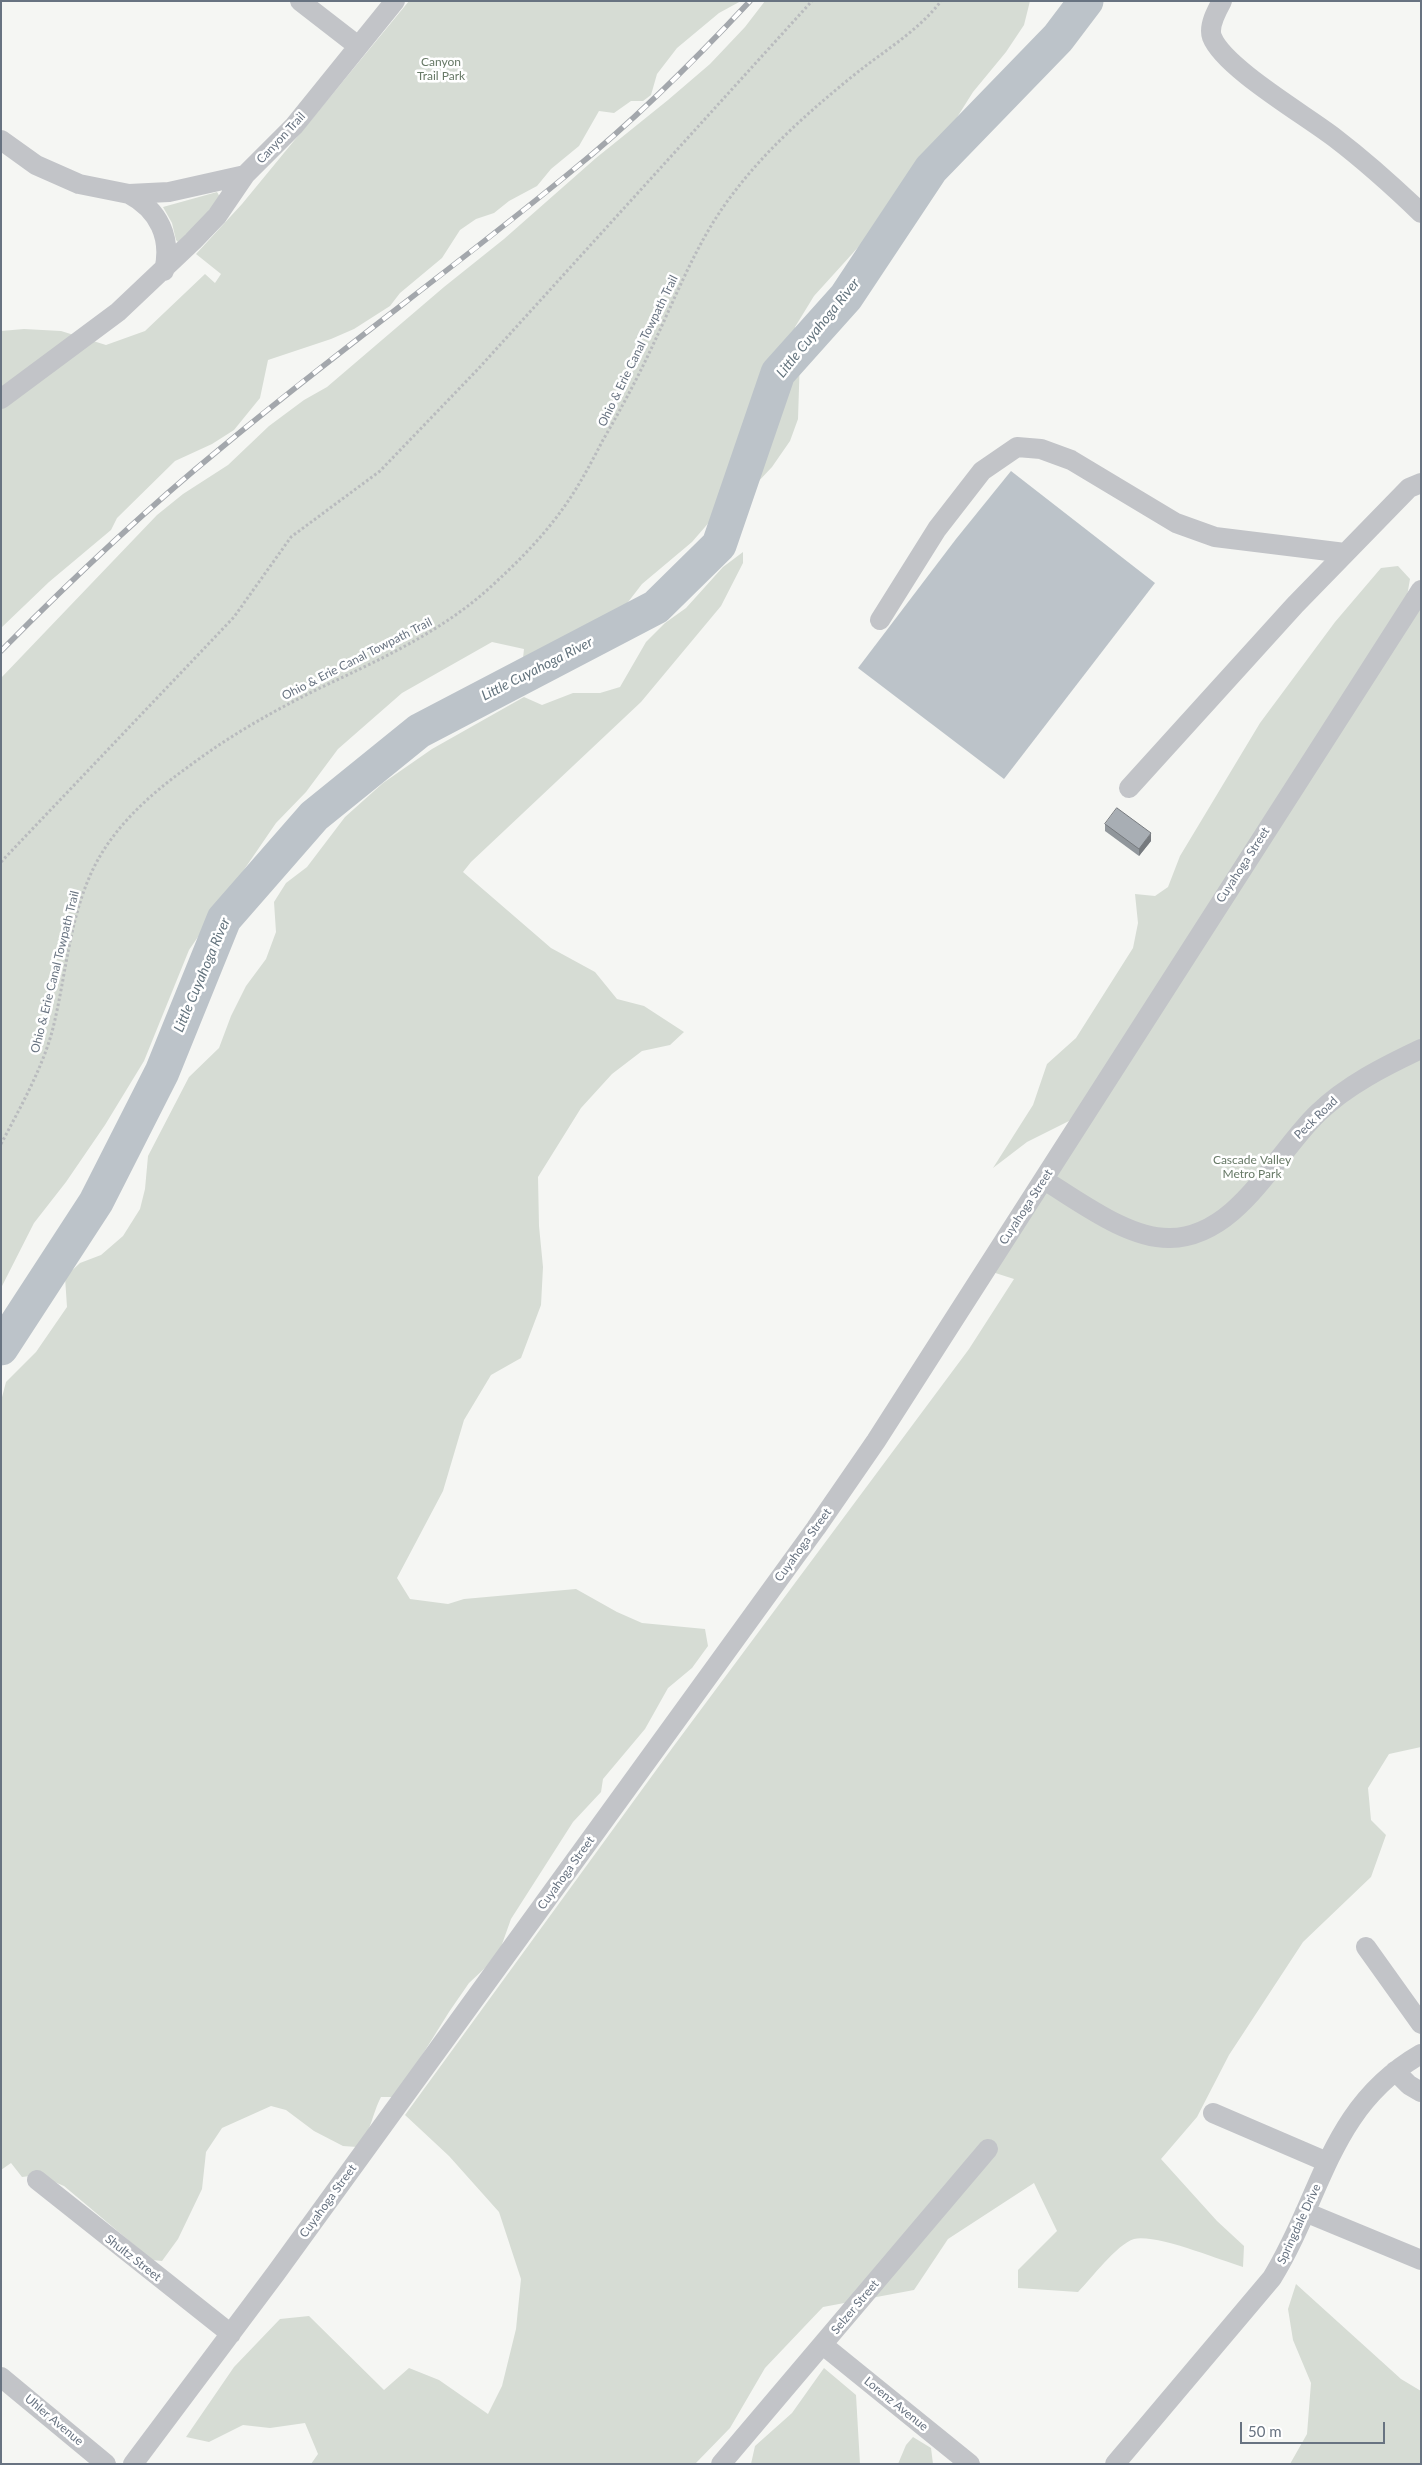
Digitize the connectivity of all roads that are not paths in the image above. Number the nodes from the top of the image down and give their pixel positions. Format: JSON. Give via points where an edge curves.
{"nodes":[{"id":1,"x":300,"y":1,"type":"edge"},
{"id":2,"x":395,"y":1,"type":"edge"},
{"id":3,"x":1222,"y":1,"type":"edge"},
{"id":4,"x":358,"y":46,"type":"junction"},
{"id":5,"x":1,"y":140,"type":"edge"},
{"id":6,"x":245,"y":175,"type":"junction"},
{"id":7,"x":129,"y":194,"type":"junction"},
{"id":8,"x":1421,"y":213,"type":"edge"},
{"id":9,"x":164,"y":271,"type":"junction"},
{"id":10,"x":1,"y":399,"type":"edge"},
{"id":11,"x":1421,"y":483,"type":"edge"},
{"id":12,"x":1345,"y":553,"type":"junction"},
{"id":13,"x":1421,"y":590,"type":"edge"},
{"id":14,"x":880,"y":620,"type":"dead end"},
{"id":15,"x":1129,"y":788,"type":"dead end"},
{"id":16,"x":1421,"y":1049,"type":"edge"},
{"id":17,"x":1044,"y":1180,"type":"junction"},
{"id":18,"x":1366,"y":1948,"type":"dead end"},
{"id":19,"x":1421,"y":2024,"type":"edge"},
{"id":20,"x":1421,"y":2054,"type":"edge"},
{"id":21,"x":1395,"y":2071,"type":"junction"},
{"id":22,"x":1421,"y":2092,"type":"edge"},
{"id":23,"x":1213,"y":2113,"type":"dead end"},
{"id":24,"x":988,"y":2150,"type":"dead end"},
{"id":25,"x":1327,"y":2162,"type":"junction"},
{"id":26,"x":37,"y":2180,"type":"dead end"},
{"id":27,"x":1305,"y":2212,"type":"junction"},
{"id":28,"x":1421,"y":2260,"type":"edge"},
{"id":29,"x":231,"y":2334,"type":"junction"},
{"id":30,"x":822,"y":2345,"type":"junction"},
{"id":31,"x":1,"y":2377,"type":"edge"},
{"id":32,"x":106,"y":2464,"type":"edge"},
{"id":33,"x":133,"y":2464,"type":"edge"},
{"id":34,"x":721,"y":2464,"type":"edge"},
{"id":35,"x":970,"y":2464,"type":"edge"},
{"id":36,"x":1115,"y":2464,"type":"edge"}],
"edges":[{"from":1,"to":4,"type":"street"},
{"from":2,"to":4,"type":"street","name":"Canyon Trail"},
{"from":3,"to":8,"type":"street","via":[[1215,14],[1212,35],[1218,47],[1270,92],[1335,138]]},
{"from":4,"to":6,"type":"street","name":"Canyon Trail","via":[[294,126]]},
{"from":5,"to":7,"type":"street","via":[[36,165],[71,180]]},
{"from":6,"to":7,"type":"street","via":[[169,192]]},
{"from":6,"to":9,"type":"street","name":"Canyon Trail","via":[[217,216]]},
{"from":7,"to":9,"type":"street","via":[[149,207],[163,229],[167,257]]},
{"from":9,"to":10,"type":"street","name":"Canyon Trail","via":[[118,312]]},
{"from":11,"to":12,"type":"street","via":[[1409,488]]},
{"from":12,"to":14,"type":"street","via":[[1216,537],[1176,523],[1071,460],[1042,449],[1017,447],[982,471],[937,529]]},
{"from":12,"to":15,"type":"street"},
{"from":13,"to":17,"type":"street","name":"Cuyahoga Street"},
{"from":16,"to":17,"type":"street","name":"Peck Road","via":[[1342,1092],[1298,1134],[1252,1193],[1230,1214],[1203,1231],[1186,1237],[1169,1238],[1135,1232]]},
{"from":17,"to":29,"type":"street","name":"Cuyahoga Street","via":[[876,1442],[816,1528]]},
{"from":18,"to":19,"type":"street"},
{"from":20,"to":21,"type":"street","name":"Springdale Drive"},
{"from":21,"to":22,"type":"street"},
{"from":21,"to":25,"type":"street","name":"Springdale Drive","via":[[1364,2100],[1346,2124]]},
{"from":23,"to":25,"type":"street"},
{"from":24,"to":30,"type":"street","name":"Selzer Street"},
{"from":25,"to":27,"type":"street","name":"Springdale Drive"},
{"from":26,"to":29,"type":"street","name":"Shultz Street"},
{"from":27,"to":28,"type":"street"},
{"from":27,"to":36,"type":"street","name":"Springdale Drive","via":[[1288,2252],[1272,2278]]},
{"from":29,"to":33,"type":"street","name":"Cuyahoga Street"},
{"from":30,"to":34,"type":"street","name":"Selzer Street"},
{"from":30,"to":35,"type":"street","name":"Lorenz Avenue"},
{"from":31,"to":32,"type":"street","name":"Uhler Avenue"}]}
